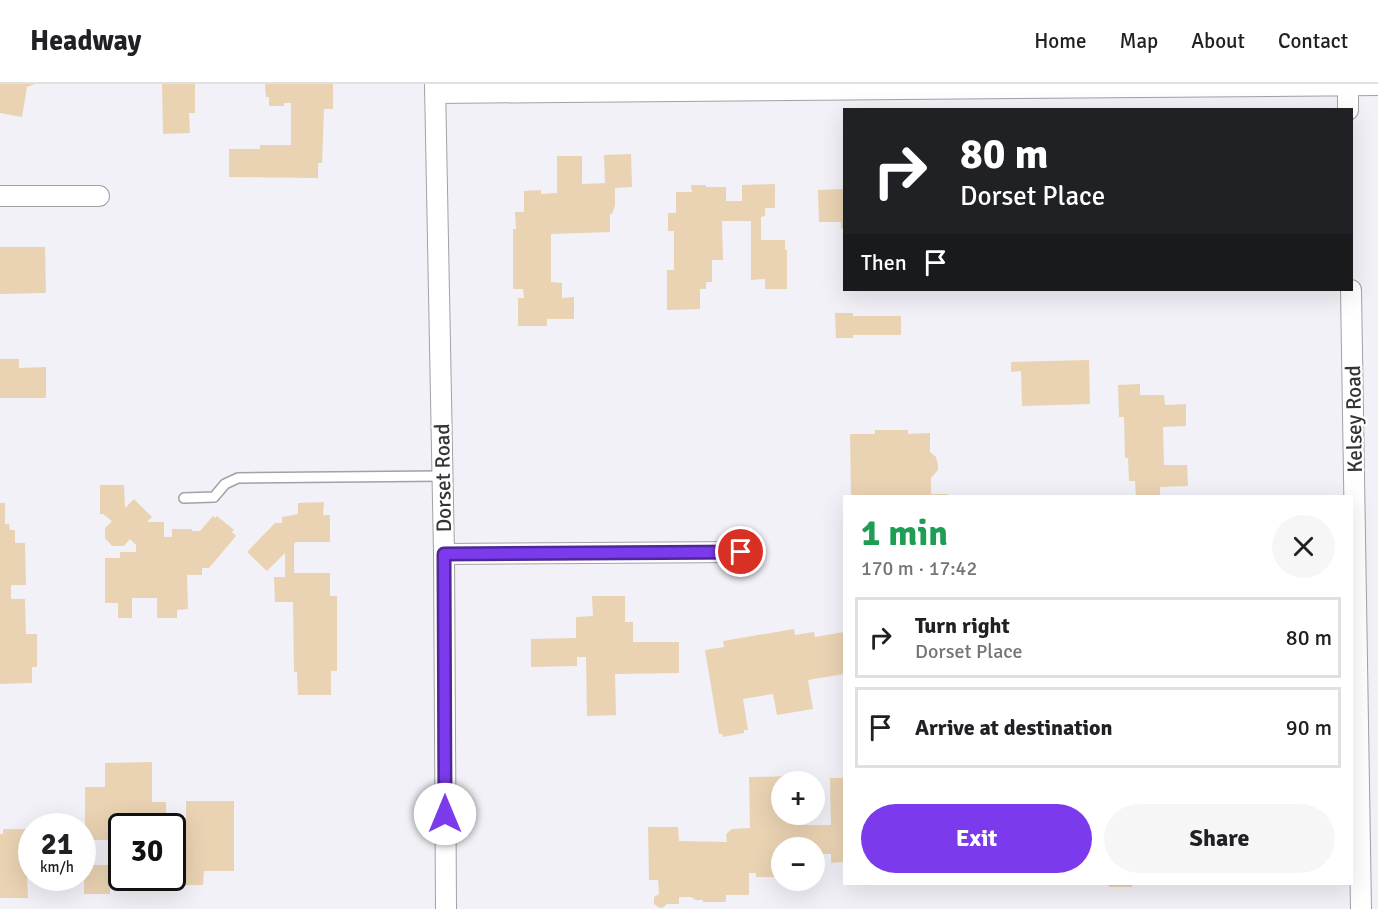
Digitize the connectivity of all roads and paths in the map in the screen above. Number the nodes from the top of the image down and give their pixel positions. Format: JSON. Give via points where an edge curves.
{"nodes":[{"id":1,"x":1348,"y":85,"type":"edge"},
{"id":2,"x":1378,"y":85,"type":"edge"},
{"id":3,"x":435,"y":89,"type":"edge"},
{"id":4,"x":1348,"y":108,"type":"edge"},
{"id":5,"x":0,"y":196,"type":"edge"},
{"id":6,"x":99,"y":196,"type":"dead end"},
{"id":7,"x":1351,"y":291,"type":"edge"},
{"id":8,"x":443,"y":476,"type":"junction"},
{"id":9,"x":184,"y":498,"type":"dead end"},
{"id":10,"x":741,"y":552,"type":"dead end"},
{"id":11,"x":444,"y":554,"type":"junction"},
{"id":12,"x":446,"y":909,"type":"edge"},
{"id":13,"x":1361,"y":909,"type":"edge"}],
"edges":[{"from":1,"to":2,"type":"street"},
{"from":1,"to":3,"type":"street"},
{"from":1,"to":4,"type":"street"},
{"from":3,"to":8,"type":"street","name":"Dorset Road"},
{"from":5,"to":6,"type":"street"},
{"from":7,"to":13,"type":"street","name":"Kelsey Road"},
{"from":8,"to":9,"type":"lane","via":[[238,478],[225,484],[214,497]]},
{"from":8,"to":11,"type":"street","name":"Dorset Road"},
{"from":10,"to":11,"type":"street"},
{"from":11,"to":12,"type":"street","name":"Dorset Road"}]}
